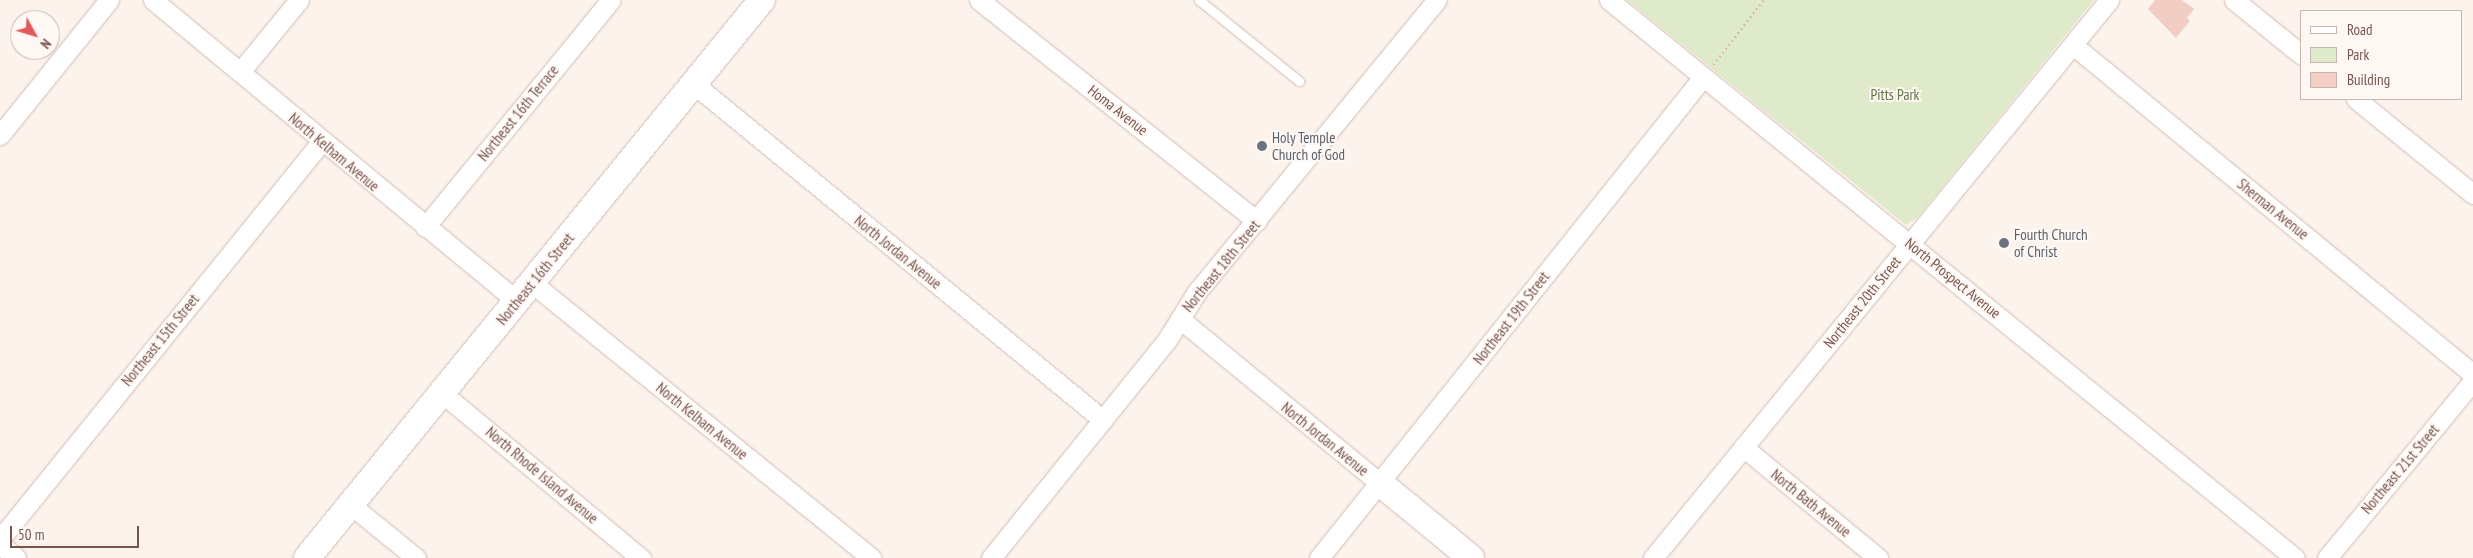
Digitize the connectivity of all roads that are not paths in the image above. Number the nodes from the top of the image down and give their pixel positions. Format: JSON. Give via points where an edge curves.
{"nodes":[{"id":1,"x":109,"y":0,"type":"edge"},
{"id":2,"x":153,"y":0,"type":"edge"},
{"id":3,"x":299,"y":0,"type":"edge"},
{"id":4,"x":611,"y":0,"type":"edge"},
{"id":5,"x":979,"y":0,"type":"edge"},
{"id":6,"x":1199,"y":0,"type":"edge"},
{"id":7,"x":1438,"y":0,"type":"edge"},
{"id":8,"x":1609,"y":0,"type":"edge"},
{"id":9,"x":2109,"y":0,"type":"edge"},
{"id":10,"x":2234,"y":0,"type":"edge"},
{"id":11,"x":761,"y":1,"type":"edge"},
{"id":12,"x":2073,"y":45,"type":"junction"},
{"id":13,"x":2300,"y":53,"type":"edge"},
{"id":14,"x":240,"y":72,"type":"junction"},
{"id":15,"x":1703,"y":78,"type":"junction"},
{"id":16,"x":1299,"y":81,"type":"dead end"},
{"id":17,"x":694,"y":84,"type":"junction"},
{"id":18,"x":2357,"y":100,"type":"edge"},
{"id":19,"x":0,"y":136,"type":"edge"},
{"id":20,"x":321,"y":142,"type":"junction"},
{"id":21,"x":2473,"y":194,"type":"edge"},
{"id":22,"x":1257,"y":221,"type":"junction"},
{"id":23,"x":426,"y":226,"type":"junction"},
{"id":24,"x":1911,"y":243,"type":"junction"},
{"id":25,"x":524,"y":292,"type":"junction"},
{"id":26,"x":1180,"y":319,"type":"junction"},
{"id":27,"x":2473,"y":374,"type":"edge"},
{"id":28,"x":2473,"y":381,"type":"edge"},
{"id":29,"x":442,"y":393,"type":"junction"},
{"id":30,"x":1103,"y":420,"type":"junction"},
{"id":31,"x":1743,"y":447,"type":"junction"},
{"id":32,"x":1380,"y":483,"type":"junction"},
{"id":33,"x":351,"y":505,"type":"junction"},
{"id":34,"x":0,"y":538,"type":"edge"},
{"id":35,"x":0,"y":544,"type":"edge"},
{"id":36,"x":16,"y":558,"type":"edge"},
{"id":37,"x":307,"y":558,"type":"edge"},
{"id":38,"x":416,"y":558,"type":"edge"},
{"id":39,"x":641,"y":558,"type":"edge"},
{"id":40,"x":872,"y":558,"type":"edge"},
{"id":41,"x":991,"y":558,"type":"edge"},
{"id":42,"x":1319,"y":558,"type":"edge"},
{"id":43,"x":1471,"y":558,"type":"edge"},
{"id":44,"x":1653,"y":558,"type":"edge"},
{"id":45,"x":1878,"y":558,"type":"edge"},
{"id":46,"x":2295,"y":558,"type":"edge"},
{"id":47,"x":2326,"y":558,"type":"edge"}],
"edges":[{"from":1,"to":19,"type":"street"},
{"from":2,"to":14,"type":"street","name":"North Kelham Avenue"},
{"from":3,"to":14,"type":"street"},
{"from":4,"to":23,"type":"street","name":"Northeast 16th Terrace"},
{"from":5,"to":22,"type":"street","name":"Homa Avenue"},
{"from":6,"to":16,"type":"lane"},
{"from":7,"to":22,"type":"street","name":"Northeast 18th Street"},
{"from":8,"to":15,"type":"street","name":"North Prospect Avenue"},
{"from":9,"to":12,"type":"street","name":"Northeast 20th Street"},
{"from":10,"to":13,"type":"street"},
{"from":11,"to":17,"type":"street","name":"Northeast 16th Street"},
{"from":12,"to":24,"type":"street","name":"Northeast 20th Street"},
{"from":12,"to":27,"type":"street","name":"Sherman Avenue"},
{"from":14,"to":20,"type":"street","name":"North Kelham Avenue"},
{"from":15,"to":24,"type":"street","name":"North Prospect Avenue"},
{"from":15,"to":32,"type":"street","name":"Northeast 19th Street"},
{"from":17,"to":25,"type":"street","name":"Northeast 16th Street"},
{"from":17,"to":30,"type":"street","name":"North Jordan Avenue"},
{"from":18,"to":21,"type":"street"},
{"from":20,"to":23,"type":"street","name":"North Kelham Avenue"},
{"from":20,"to":34,"type":"street","name":"Northeast 15th Street"},
{"from":22,"to":26,"type":"street","name":"Northeast 18th Street","via":[[1196,293]]},
{"from":23,"to":25,"type":"street","name":"North Kelham Avenue"},
{"from":24,"to":31,"type":"street","name":"Northeast 20th Street"},
{"from":24,"to":46,"type":"street","name":"North Prospect Avenue"},
{"from":25,"to":29,"type":"street","name":"Northeast 16th Street"},
{"from":25,"to":40,"type":"street","name":"North Kelham Avenue"},
{"from":26,"to":30,"type":"street","name":"Northeast 18th Street"},
{"from":26,"to":32,"type":"street","name":"North Jordan Avenue"},
{"from":28,"to":47,"type":"street","name":"Northeast 21st Street"},
{"from":29,"to":33,"type":"street","name":"Northeast 16th Street"},
{"from":29,"to":39,"type":"street","name":"North Rhode Island Avenue"},
{"from":30,"to":41,"type":"street","name":"Northeast 18th Street"},
{"from":31,"to":44,"type":"street","name":"Northeast 20th Street"},
{"from":31,"to":45,"type":"street","name":"North Bath Avenue"},
{"from":32,"to":42,"type":"street","name":"Northeast 19th Street"},
{"from":32,"to":43,"type":"street","name":"North Jordan Avenue"},
{"from":33,"to":37,"type":"street","name":"Northeast 16th Street"},
{"from":33,"to":38,"type":"street"},
{"from":35,"to":36,"type":"street"}]}
